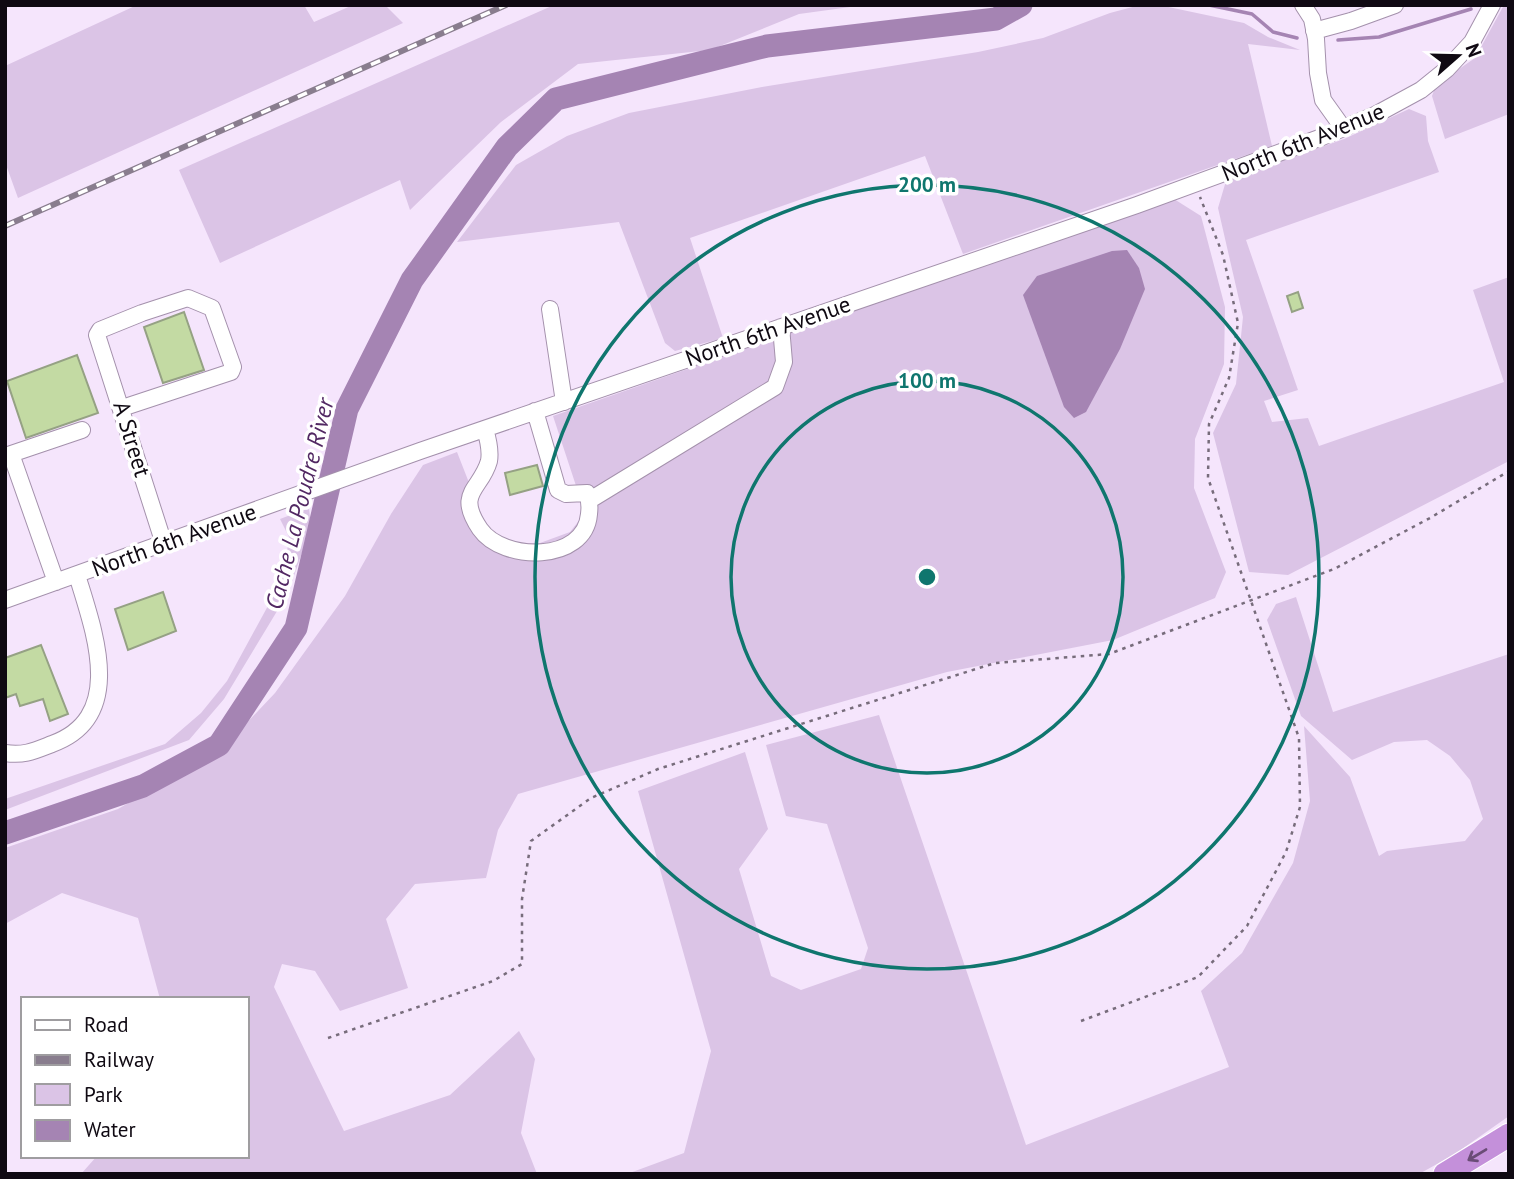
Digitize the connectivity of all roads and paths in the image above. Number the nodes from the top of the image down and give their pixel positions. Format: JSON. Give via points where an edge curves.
{"nodes":[{"id":1,"x":1303,"y":5,"type":"edge"},
{"id":2,"x":1395,"y":5,"type":"edge"},
{"id":3,"x":1492,"y":5,"type":"edge"},
{"id":4,"x":1314,"y":31,"type":"junction"},
{"id":5,"x":1343,"y":128,"type":"junction"},
{"id":6,"x":1195,"y":184,"type":"junction"},
{"id":7,"x":550,"y":309,"type":"dead end"},
{"id":8,"x":781,"y":327,"type":"junction"},
{"id":9,"x":564,"y":402,"type":"junction"},
{"id":10,"x":122,"y":408,"type":"junction"},
{"id":11,"x":535,"y":411,"type":"junction"},
{"id":12,"x":485,"y":429,"type":"junction"},
{"id":13,"x":82,"y":430,"type":"dead end"},
{"id":14,"x":8,"y":455,"type":"edge"},
{"id":15,"x":1509,"y":471,"type":"edge"},
{"id":16,"x":590,"y":500,"type":"junction"},
{"id":17,"x":164,"y":544,"type":"junction"},
{"id":18,"x":77,"y":575,"type":"junction"},
{"id":19,"x":56,"y":582,"type":"junction"},
{"id":20,"x":1251,"y":599,"type":"junction"},
{"id":21,"x":5,"y":600,"type":"edge"},
{"id":22,"x":5,"y":752,"type":"edge"},
{"id":23,"x":1081,"y":1021,"type":"dead end"},
{"id":24,"x":328,"y":1038,"type":"dead end"},
{"id":25,"x":1509,"y":1135,"type":"edge"},
{"id":26,"x":1445,"y":1174,"type":"edge"}],
"edges":[{"from":1,"to":4,"type":"street"},
{"from":2,"to":4,"type":"street"},
{"from":3,"to":5,"type":"street","name":"North 6th Avenue","via":[[1472,42],[1447,69],[1407,99]]},
{"from":4,"to":5,"type":"street","via":[[1324,100]]},
{"from":5,"to":6,"type":"street","name":"North 6th Avenue"},
{"from":6,"to":8,"type":"street","name":"North 6th Avenue"},
{"from":6,"to":20,"type":"path","via":[[1223,255],[1238,323],[1229,378],[1209,424],[1208,478]]},
{"from":7,"to":9,"type":"street"},
{"from":8,"to":9,"type":"street","name":"North 6th Avenue"},
{"from":8,"to":16,"type":"street","via":[[784,362],[775,387]]},
{"from":9,"to":11,"type":"street","name":"North 6th Avenue"},
{"from":10,"to":10,"type":"street","name":"A Street","via":[[97,335],[100,330],[188,298],[212,308],[231,372]]},
{"from":10,"to":17,"type":"street","name":"A Street"},
{"from":11,"to":12,"type":"street","name":"North 6th Avenue"},
{"from":11,"to":16,"type":"street","via":[[558,489],[566,494],[587,494]]},
{"from":12,"to":16,"type":"street","via":[[489,461],[469,494],[473,517],[488,540],[518,552],[552,552],[582,534]]},
{"from":12,"to":17,"type":"street","name":"North 6th Avenue"},
{"from":13,"to":14,"type":"street"},
{"from":14,"to":19,"type":"street"},
{"from":15,"to":20,"type":"path","via":[[1334,569]]},
{"from":17,"to":18,"type":"street","name":"North 6th Avenue"},
{"from":18,"to":19,"type":"street","name":"North 6th Avenue"},
{"from":18,"to":22,"type":"street","via":[[99,664],[98,693],[88,719],[67,738],[20,755]]},
{"from":19,"to":21,"type":"street","name":"North 6th Avenue"},
{"from":20,"to":23,"type":"path","via":[[1299,737],[1300,807],[1286,852],[1247,926],[1198,977]]},
{"from":20,"to":24,"type":"path","via":[[1109,654],[995,663],[658,769],[591,798],[531,841],[522,899],[522,964],[493,981]]},
{"from":25,"to":26,"type":"highway","one_way":true}]}
